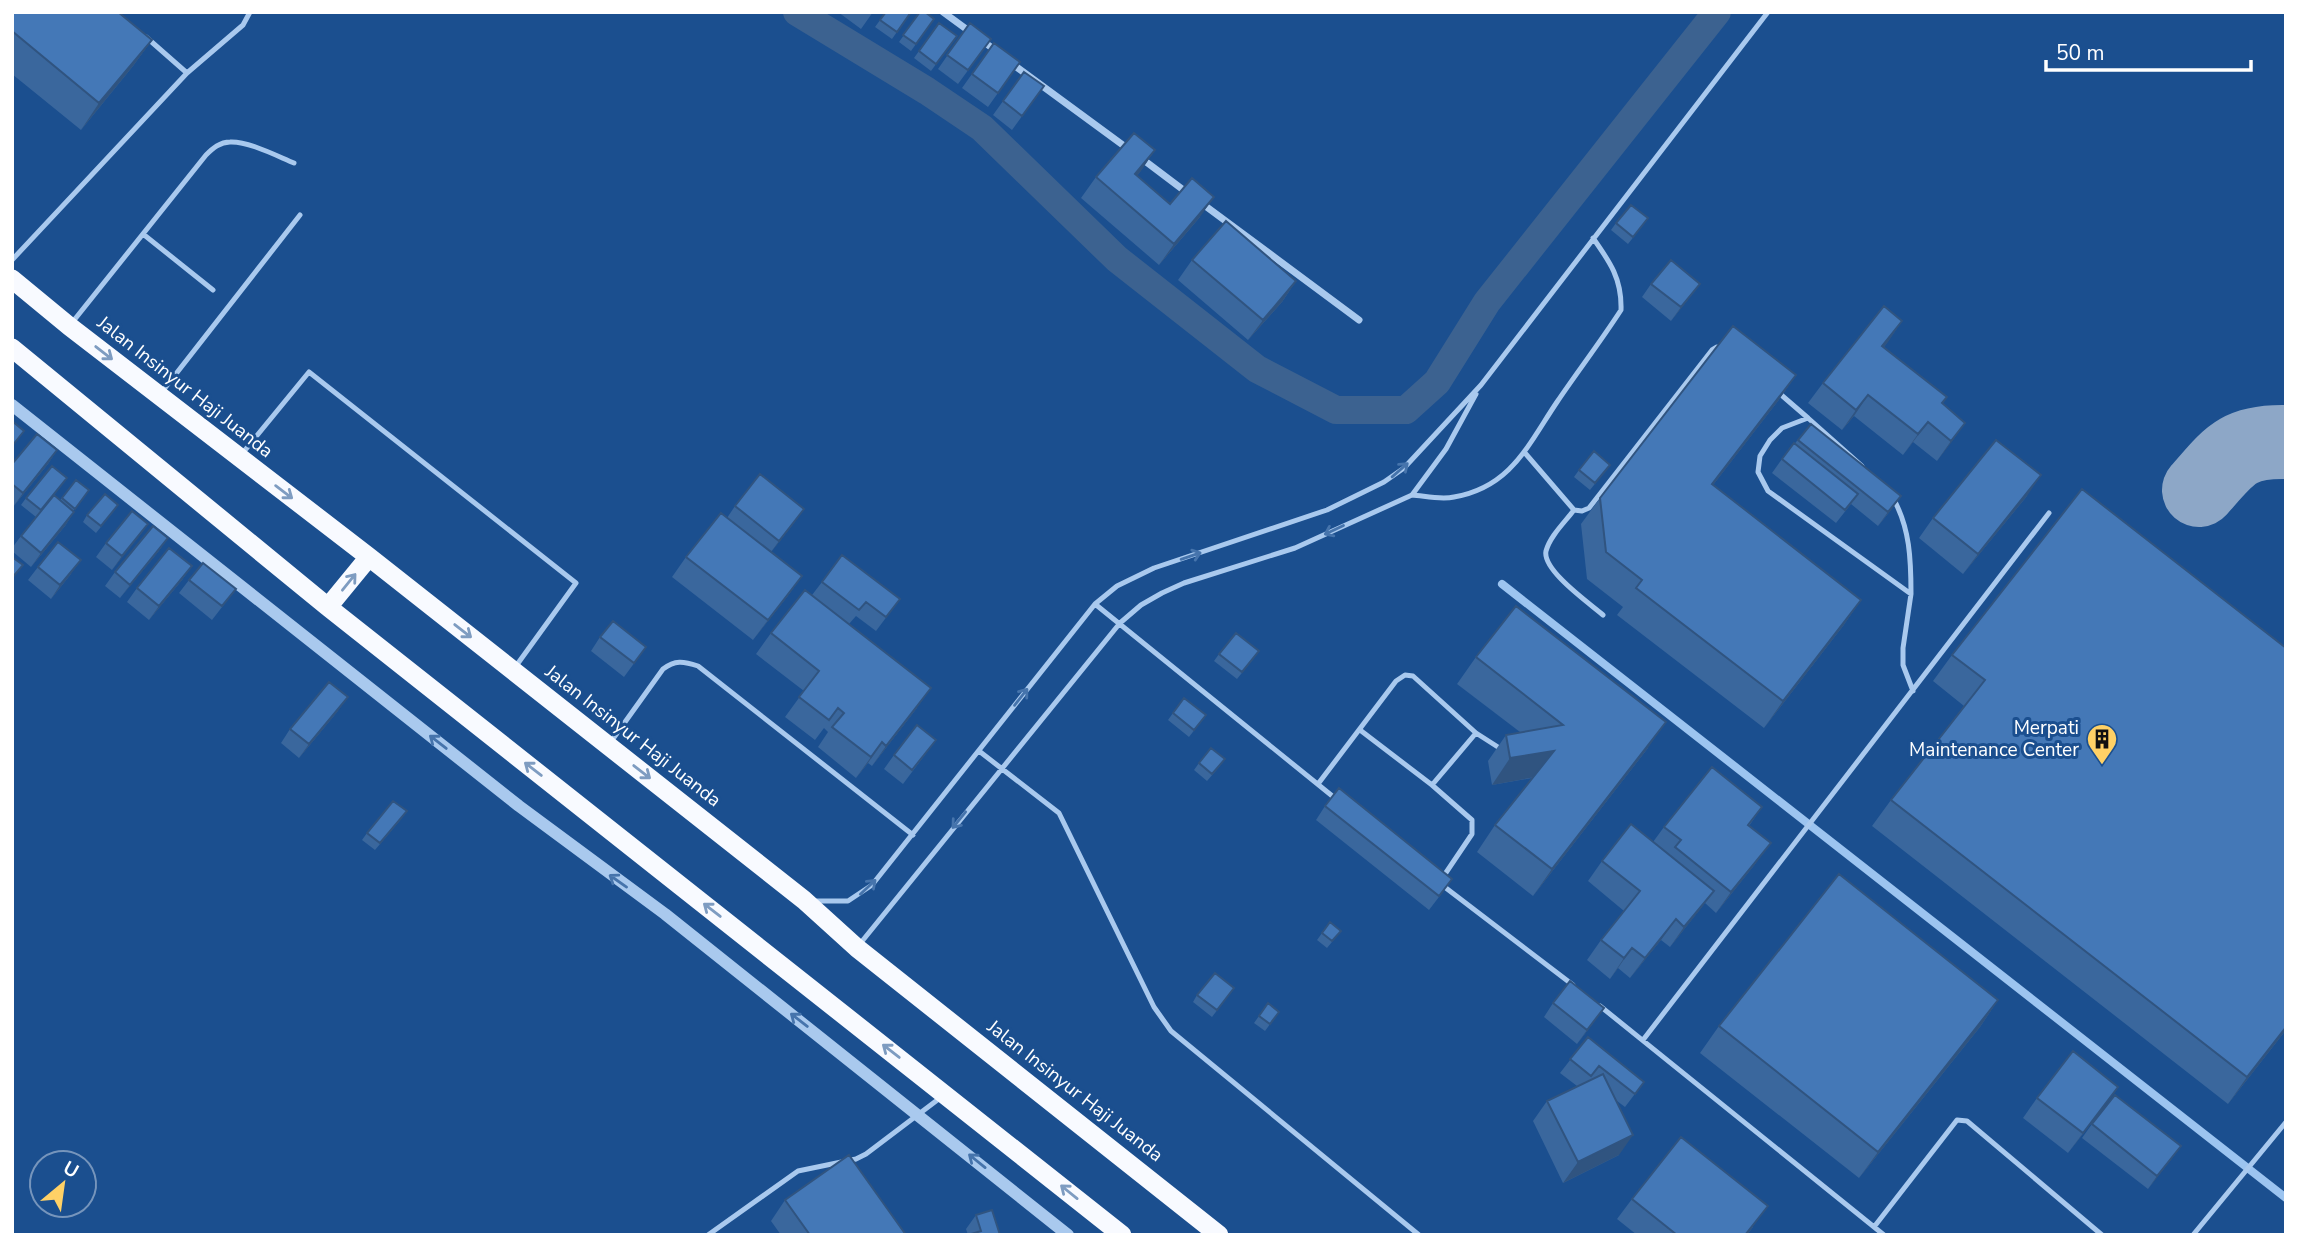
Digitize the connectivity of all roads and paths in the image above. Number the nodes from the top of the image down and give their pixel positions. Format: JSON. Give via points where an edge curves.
{"nodes":[{"id":1,"x":250,"y":12,"type":"edge"},
{"id":2,"x":943,"y":12,"type":"edge"},
{"id":3,"x":1768,"y":12,"type":"edge"},
{"id":4,"x":137,"y":29,"type":"edge"},
{"id":5,"x":187,"y":72,"type":"junction"},
{"id":6,"x":294,"y":163,"type":"dead end"},
{"id":7,"x":300,"y":215,"type":"dead end"},
{"id":8,"x":143,"y":234,"type":"junction"},
{"id":9,"x":1593,"y":238,"type":"junction"},
{"id":10,"x":12,"y":260,"type":"edge"},
{"id":11,"x":12,"y":279,"type":"edge"},
{"id":12,"x":213,"y":290,"type":"dead end"},
{"id":13,"x":1359,"y":320,"type":"dead end"},
{"id":14,"x":69,"y":326,"type":"junction"},
{"id":15,"x":12,"y":348,"type":"edge"},
{"id":16,"x":1733,"y":355,"type":"edge"},
{"id":17,"x":1481,"y":385,"type":"junction"},
{"id":18,"x":1777,"y":391,"type":"edge"},
{"id":19,"x":159,"y":395,"type":"junction"},
{"id":20,"x":12,"y":405,"type":"edge"},
{"id":21,"x":1808,"y":418,"type":"junction"},
{"id":22,"x":1525,"y":453,"type":"junction"},
{"id":23,"x":239,"y":457,"type":"junction"},
{"id":24,"x":1868,"y":471,"type":"edge"},
{"id":25,"x":1886,"y":490,"type":"edge"},
{"id":26,"x":1412,"y":495,"type":"junction"},
{"id":27,"x":1574,"y":510,"type":"junction"},
{"id":28,"x":2049,"y":513,"type":"dead end"},
{"id":29,"x":369,"y":557,"type":"junction"},
{"id":30,"x":1911,"y":593,"type":"junction"},
{"id":31,"x":1095,"y":604,"type":"junction"},
{"id":32,"x":328,"y":607,"type":"junction"},
{"id":33,"x":1603,"y":615,"type":"dead end"},
{"id":34,"x":1120,"y":623,"type":"junction"},
{"id":35,"x":513,"y":670,"type":"junction"},
{"id":36,"x":1913,"y":691,"type":"junction"},
{"id":37,"x":1360,"y":730,"type":"junction"},
{"id":38,"x":1476,"y":733,"type":"junction"},
{"id":39,"x":608,"y":745,"type":"junction"},
{"id":40,"x":979,"y":751,"type":"junction"},
{"id":41,"x":1504,"y":751,"type":"edge"},
{"id":42,"x":1002,"y":767,"type":"junction"},
{"id":43,"x":1318,"y":784,"type":"junction"},
{"id":44,"x":1432,"y":785,"type":"junction"},
{"id":45,"x":1338,"y":800,"type":"edge"},
{"id":46,"x":913,"y":835,"type":"junction"},
{"id":47,"x":1429,"y":874,"type":"edge"},
{"id":48,"x":1439,"y":883,"type":"junction"},
{"id":49,"x":804,"y":900,"type":"junction"},
{"id":50,"x":857,"y":947,"type":"junction"},
{"id":51,"x":1579,"y":990,"type":"edge"},
{"id":52,"x":1590,"y":998,"type":"edge"},
{"id":53,"x":1643,"y":1040,"type":"junction"},
{"id":54,"x":946,"y":1094,"type":"junction"},
{"id":55,"x":918,"y":1113,"type":"junction"},
{"id":56,"x":2286,"y":1122,"type":"edge"},
{"id":57,"x":1874,"y":1227,"type":"junction"},
{"id":58,"x":708,"y":1235,"type":"edge"},
{"id":59,"x":1068,"y":1235,"type":"edge"},
{"id":60,"x":1122,"y":1235,"type":"edge"},
{"id":61,"x":1219,"y":1235,"type":"edge"},
{"id":62,"x":1419,"y":1235,"type":"edge"},
{"id":63,"x":1884,"y":1235,"type":"edge"},
{"id":64,"x":2102,"y":1235,"type":"edge"},
{"id":65,"x":2193,"y":1235,"type":"edge"}],
"edges":[{"from":1,"to":5,"type":"lane","via":[[243,25]]},
{"from":2,"to":13,"type":"street"},
{"from":3,"to":9,"type":"lane"},
{"from":4,"to":5,"type":"lane"},
{"from":5,"to":10,"type":"lane"},
{"from":6,"to":8,"type":"lane","via":[[242,143],[217,145]]},
{"from":7,"to":19,"type":"lane"},
{"from":8,"to":12,"type":"lane"},
{"from":8,"to":14,"type":"lane"},
{"from":9,"to":17,"type":"lane"},
{"from":9,"to":22,"type":"lane","via":[[1619,280],[1622,310]]},
{"from":11,"to":14,"type":"highway","name":"Jalan Insinyur Haji Juanda"},
{"from":14,"to":19,"type":"highway","name":"Jalan Insinyur Haji Juanda","one_way":true},
{"from":15,"to":32,"type":"highway"},
{"from":16,"to":27,"type":"lane","via":[[1724,348],[1712,350],[1589,508]]},
{"from":17,"to":26,"type":"lane","via":[[1446,449]]},
{"from":31,"to":17,"type":"lane","one_way":true,"via":[[1117,586],[1154,568],[1327,510],[1384,482],[1404,468]]},
{"from":18,"to":21,"type":"lane"},
{"from":19,"to":23,"type":"highway","name":"Jalan Insinyur Haji Juanda"},
{"from":55,"to":20,"type":"street","one_way":true,"via":[[519,806]]},
{"from":21,"to":24,"type":"lane"},
{"from":21,"to":30,"type":"lane","via":[[1782,428],[1760,456],[1758,472],[1768,491]]},
{"from":22,"to":26,"type":"lane","via":[[1507,473],[1469,493],[1452,498]]},
{"from":22,"to":27,"type":"lane"},
{"from":23,"to":29,"type":"highway","name":"Jalan Insinyur Haji Juanda","one_way":true},
{"from":23,"to":35,"type":"lane","via":[[309,372],[576,583]]},
{"from":25,"to":30,"type":"lane","via":[[1904,524],[1911,555]]},
{"from":26,"to":34,"type":"lane","one_way":true,"via":[[1295,548],[1162,593]]},
{"from":27,"to":33,"type":"lane","via":[[1554,535],[1545,557],[1554,572]]},
{"from":28,"to":36,"type":"lane"},
{"from":32,"to":29,"type":"highway","one_way":true},
{"from":29,"to":35,"type":"highway","name":"Jalan Insinyur Haji Juanda","one_way":true},
{"from":30,"to":36,"type":"lane","via":[[1903,665]]},
{"from":31,"to":34,"type":"lane"},
{"from":40,"to":31,"type":"lane","one_way":true},
{"from":54,"to":32,"type":"highway","one_way":true},
{"from":34,"to":42,"type":"lane"},
{"from":34,"to":43,"type":"lane"},
{"from":35,"to":39,"type":"highway","name":"Jalan Insinyur Haji Juanda"},
{"from":36,"to":53,"type":"lane"},
{"from":37,"to":38,"type":"lane","via":[[1405,675],[1413,677]]},
{"from":37,"to":43,"type":"lane"},
{"from":37,"to":44,"type":"lane"},
{"from":38,"to":41,"type":"lane"},
{"from":38,"to":44,"type":"lane"},
{"from":39,"to":46,"type":"lane","via":[[663,669],[684,661],[698,666]]},
{"from":39,"to":49,"type":"highway","name":"Jalan Insinyur Haji Juanda","one_way":true},
{"from":40,"to":42,"type":"lane"},
{"from":40,"to":46,"type":"lane"},
{"from":42,"to":50,"type":"lane","one_way":true},
{"from":42,"to":62,"type":"lane","via":[[1059,813],[1154,1007],[1171,1031]]},
{"from":43,"to":45,"type":"lane"},
{"from":44,"to":48,"type":"lane","via":[[1474,826]]},
{"from":49,"to":46,"type":"lane","one_way":true,"via":[[848,901],[859,895]]},
{"from":47,"to":48,"type":"lane"},
{"from":48,"to":51,"type":"lane"},
{"from":49,"to":50,"type":"highway","name":"Jalan Insinyur Haji Juanda"},
{"from":50,"to":61,"type":"highway","name":"Jalan Insinyur Haji Juanda"},
{"from":52,"to":53,"type":"lane"},
{"from":53,"to":57,"type":"lane"},
{"from":54,"to":55,"type":"lane"},
{"from":60,"to":54,"type":"highway","one_way":true},
{"from":55,"to":58,"type":"lane","via":[[856,1159],[797,1171]]},
{"from":59,"to":55,"type":"street","one_way":true},
{"from":56,"to":65,"type":"lane"},
{"from":57,"to":63,"type":"lane"},
{"from":57,"to":64,"type":"lane","via":[[1957,1120],[1967,1121]]}]}
